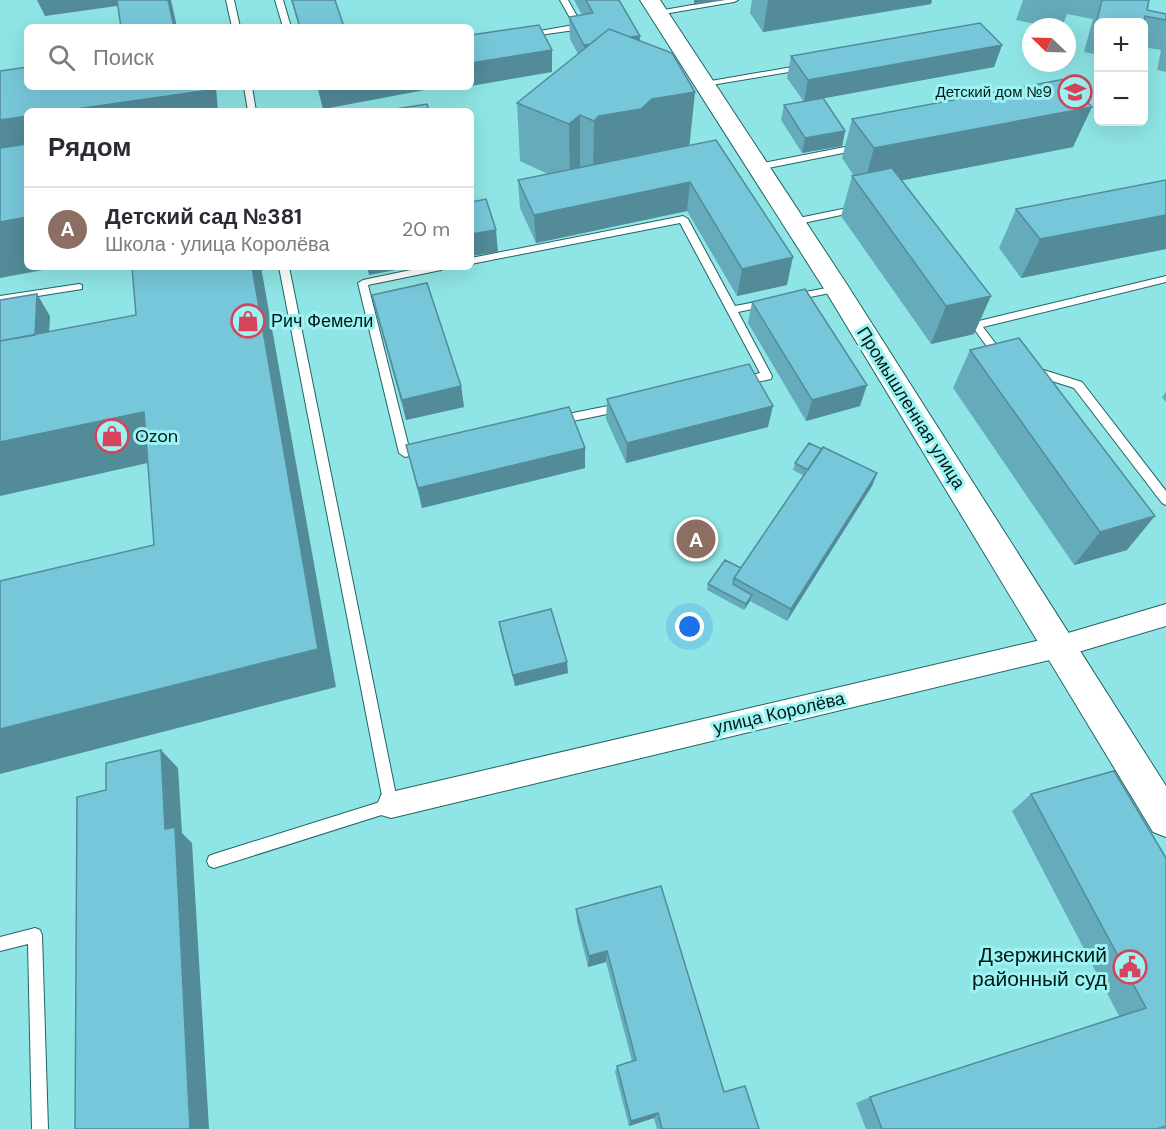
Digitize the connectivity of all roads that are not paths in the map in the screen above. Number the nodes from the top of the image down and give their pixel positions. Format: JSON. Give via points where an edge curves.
{"nodes":[{"id":1,"x":230,"y":0,"type":"edge"},
{"id":2,"x":279,"y":0,"type":"edge"},
{"id":3,"x":564,"y":0,"type":"edge"},
{"id":4,"x":734,"y":0,"type":"edge"},
{"id":5,"x":654,"y":6,"type":"edge"},
{"id":6,"x":235,"y":24,"type":"edge"},
{"id":7,"x":286,"y":24,"type":"edge"},
{"id":8,"x":514,"y":37,"type":"edge"},
{"id":9,"x":810,"y":66,"type":"edge"},
{"id":10,"x":705,"y":84,"type":"junction"},
{"id":11,"x":248,"y":90,"type":"edge"},
{"id":12,"x":252,"y":108,"type":"edge"},
{"id":13,"x":871,"y":145,"type":"edge"},
{"id":14,"x":758,"y":167,"type":"junction"},
{"id":15,"x":873,"y":206,"type":"edge"},
{"id":16,"x":794,"y":222,"type":"junction"},
{"id":17,"x":474,"y":260,"type":"edge"},
{"id":18,"x":285,"y":270,"type":"edge"},
{"id":19,"x":426,"y":270,"type":"edge"},
{"id":20,"x":1166,"y":279,"type":"edge"},
{"id":21,"x":79,"y":287,"type":"dead end"},
{"id":22,"x":837,"y":289,"type":"junction"},
{"id":23,"x":0,"y":299,"type":"edge"},
{"id":24,"x":962,"y":306,"type":"edge"},
{"id":25,"x":733,"y":309,"type":"junction"},
{"id":26,"x":976,"y":324,"type":"junction"},
{"id":27,"x":1004,"y":362,"type":"edge"},
{"id":28,"x":1025,"y":369,"type":"edge"},
{"id":29,"x":732,"y":384,"type":"edge"},
{"id":30,"x":638,"y":403,"type":"edge"},
{"id":31,"x":545,"y":423,"type":"edge"},
{"id":32,"x":440,"y":445,"type":"edge"},
{"id":33,"x":1166,"y":500,"type":"edge"},
{"id":34,"x":1166,"y":615,"type":"edge"},
{"id":35,"x":1058,"y":647,"type":"junction"},
{"id":36,"x":391,"y":805,"type":"junction"},
{"id":37,"x":1166,"y":819,"type":"edge"},
{"id":38,"x":214,"y":861,"type":"dead end"},
{"id":39,"x":0,"y":945,"type":"edge"},
{"id":40,"x":40,"y":1129,"type":"edge"}],
"edges":[{"from":1,"to":6,"type":"lane"},
{"from":2,"to":7,"type":"lane"},
{"from":3,"to":8,"type":"lane","via":[[579,27]]},
{"from":4,"to":5,"type":"lane"},
{"from":5,"to":10,"type":"street","name":"Промышленная улица"},
{"from":9,"to":10,"type":"lane"},
{"from":10,"to":14,"type":"street","name":"Промышленная улица"},
{"from":11,"to":12,"type":"lane"},
{"from":13,"to":14,"type":"lane"},
{"from":14,"to":16,"type":"street","name":"Промышленная улица"},
{"from":15,"to":16,"type":"lane"},
{"from":16,"to":22,"type":"street","name":"Промышленная улица"},
{"from":17,"to":25,"type":"lane","via":[[683,219]]},
{"from":18,"to":36,"type":"lane"},
{"from":19,"to":32,"type":"lane","via":[[363,283],[405,453]]},
{"from":20,"to":26,"type":"lane"},
{"from":21,"to":23,"type":"lane"},
{"from":22,"to":25,"type":"lane"},
{"from":22,"to":35,"type":"street","name":"Промышленная улица"},
{"from":24,"to":26,"type":"lane"},
{"from":25,"to":29,"type":"lane","via":[[767,376]]},
{"from":26,"to":27,"type":"lane"},
{"from":28,"to":33,"type":"lane","via":[[1078,385]]},
{"from":30,"to":31,"type":"lane"},
{"from":34,"to":35,"type":"street","name":"улица Королёва"},
{"from":35,"to":36,"type":"street","name":"улица Королёва"},
{"from":35,"to":37,"type":"street","name":"Промышленная улица"},
{"from":36,"to":38,"type":"lane"},
{"from":39,"to":40,"type":"lane","via":[[35,935]]}]}
